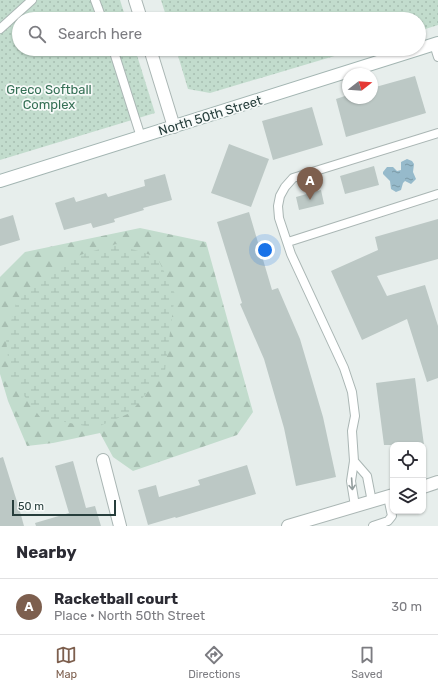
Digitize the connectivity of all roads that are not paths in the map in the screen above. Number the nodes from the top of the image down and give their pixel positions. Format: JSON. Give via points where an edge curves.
{"nodes":[{"id":1,"x":32,"y":0,"type":"edge"},
{"id":2,"x":95,"y":0,"type":"edge"},
{"id":3,"x":135,"y":0,"type":"edge"},
{"id":4,"x":19,"y":12,"type":"edge"},
{"id":5,"x":99,"y":12,"type":"edge"},
{"id":6,"x":139,"y":12,"type":"edge"},
{"id":7,"x":12,"y":18,"type":"edge"},
{"id":8,"x":0,"y":29,"type":"edge"},
{"id":9,"x":436,"y":43,"type":"edge"},
{"id":10,"x":426,"y":47,"type":"edge"},
{"id":11,"x":115,"y":56,"type":"edge"},
{"id":12,"x":152,"y":56,"type":"edge"},
{"id":13,"x":397,"y":56,"type":"edge"},
{"id":14,"x":438,"y":57,"type":"edge"},
{"id":15,"x":174,"y":127,"type":"junction"},
{"id":16,"x":438,"y":133,"type":"edge"},
{"id":17,"x":141,"y":137,"type":"junction"},
{"id":18,"x":0,"y":181,"type":"edge"},
{"id":19,"x":438,"y":194,"type":"edge"},
{"id":20,"x":288,"y":242,"type":"junction"},
{"id":21,"x":103,"y":460,"type":"dead end"},
{"id":22,"x":354,"y":461,"type":"junction"},
{"id":23,"x":438,"y":482,"type":"edge"},
{"id":24,"x":426,"y":486,"type":"edge"},
{"id":25,"x":390,"y":496,"type":"edge"},
{"id":26,"x":372,"y":502,"type":"junction"},
{"id":27,"x":355,"y":506,"type":"junction"},
{"id":28,"x":392,"y":514,"type":"edge"},
{"id":29,"x":120,"y":526,"type":"edge"},
{"id":30,"x":288,"y":526,"type":"edge"},
{"id":31,"x":373,"y":526,"type":"edge"}],
"edges":[{"from":1,"to":4,"type":"lane"},
{"from":2,"to":5,"type":"lane"},
{"from":3,"to":6,"type":"street"},
{"from":7,"to":8,"type":"lane"},
{"from":9,"to":10,"type":"street","name":"North 50th Street"},
{"from":9,"to":14,"type":"lane"},
{"from":11,"to":17,"type":"lane"},
{"from":12,"to":15,"type":"street"},
{"from":13,"to":15,"type":"street","name":"North 50th Street"},
{"from":15,"to":17,"type":"street","name":"North 50th Street"},
{"from":16,"to":20,"type":"lane","via":[[293,178],[285,186],[278,206]]},
{"from":17,"to":18,"type":"street","name":"North 50th Street"},
{"from":19,"to":20,"type":"lane"},
{"from":20,"to":22,"type":"lane","via":[[344,368],[352,392],[355,416],[352,431]]},
{"from":21,"to":29,"type":"street"},
{"from":22,"to":26,"type":"lane","via":[[367,476]]},
{"from":22,"to":27,"type":"lane","one_way":true,"via":[[351,481]]},
{"from":23,"to":24,"type":"street"},
{"from":25,"to":26,"type":"street"},
{"from":26,"to":27,"type":"street"},
{"from":27,"to":30,"type":"street"},
{"from":28,"to":31,"type":"lane","via":[[388,521]]}]}
